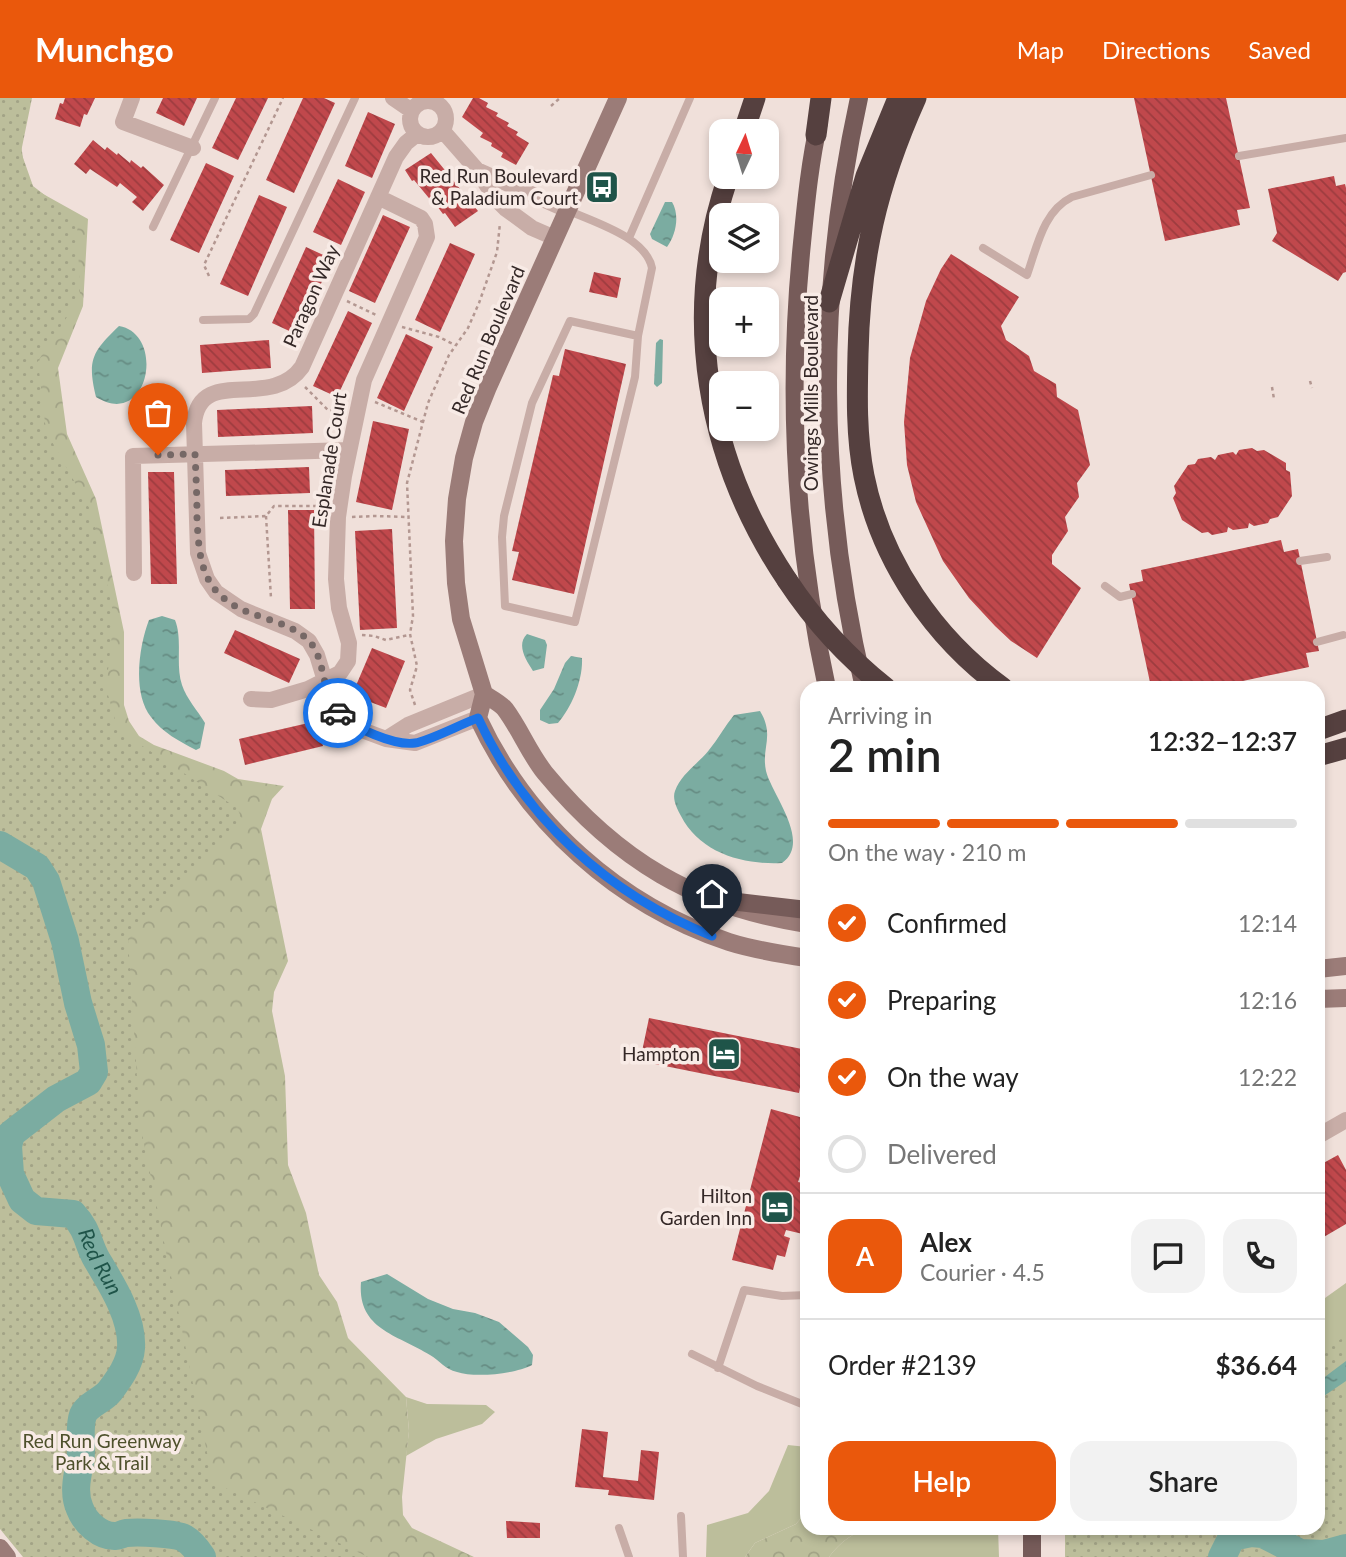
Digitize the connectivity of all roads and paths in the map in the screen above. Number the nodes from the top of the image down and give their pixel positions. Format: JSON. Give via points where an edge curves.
{"nodes":[{"id":1,"x":132,"y":98,"type":"edge"},
{"id":2,"x":215,"y":98,"type":"edge"},
{"id":3,"x":284,"y":98,"type":"edge"},
{"id":4,"x":355,"y":98,"type":"edge"},
{"id":5,"x":393,"y":98,"type":"edge"},
{"id":6,"x":560,"y":98,"type":"edge"},
{"id":7,"x":618,"y":98,"type":"edge"},
{"id":8,"x":690,"y":98,"type":"edge"},
{"id":9,"x":755,"y":98,"type":"edge"},
{"id":10,"x":823,"y":98,"type":"edge"},
{"id":11,"x":859,"y":98,"type":"edge"},
{"id":12,"x":898,"y":98,"type":"edge"},
{"id":13,"x":916,"y":98,"type":"edge"},
{"id":14,"x":448,"y":103,"type":"edge"},
{"id":15,"x":551,"y":106,"type":"dead end"},
{"id":16,"x":412,"y":111,"type":"junction"},
{"id":17,"x":748,"y":119,"type":"edge"},
{"id":18,"x":442,"y":130,"type":"junction"},
{"id":19,"x":418,"y":134,"type":"junction"},
{"id":20,"x":816,"y":135,"type":"joint"},
{"id":21,"x":1346,"y":138,"type":"edge"},
{"id":22,"x":192,"y":148,"type":"junction"},
{"id":23,"x":1238,"y":156,"type":"dead end"},
{"id":24,"x":477,"y":170,"type":"junction"},
{"id":25,"x":1151,"y":175,"type":"dead end"},
{"id":26,"x":724,"y":189,"type":"edge"},
{"id":27,"x":378,"y":197,"type":"junction"},
{"id":28,"x":567,"y":211,"type":"junction"},
{"id":29,"x":500,"y":223,"type":"dead end"},
{"id":30,"x":153,"y":227,"type":"dead end"},
{"id":31,"x":555,"y":238,"type":"junction"},
{"id":32,"x":628,"y":238,"type":"junction"},
{"id":33,"x":984,"y":248,"type":"dead end"},
{"id":34,"x":209,"y":276,"type":"dead end"},
{"id":35,"x":341,"y":298,"type":"dead end"},
{"id":36,"x":830,"y":302,"type":"junction"},
{"id":37,"x":381,"y":318,"type":"dead end"},
{"id":38,"x":203,"y":320,"type":"dead end"},
{"id":39,"x":396,"y":324,"type":"dead end"},
{"id":40,"x":638,"y":336,"type":"junction"},
{"id":41,"x":455,"y":345,"type":"junction"},
{"id":42,"x":1310,"y":381,"type":"dead end"},
{"id":43,"x":305,"y":387,"type":"dead end"},
{"id":44,"x":1272,"y":387,"type":"dead end"},
{"id":45,"x":1312,"y":388,"type":"dead end"},
{"id":46,"x":366,"y":398,"type":"dead end"},
{"id":47,"x":1274,"y":399,"type":"dead end"},
{"id":48,"x":335,"y":411,"type":"dead end"},
{"id":49,"x":423,"y":422,"type":"junction"},
{"id":50,"x":349,"y":450,"type":"junction"},
{"id":51,"x":195,"y":454,"type":"junction"},
{"id":52,"x":316,"y":506,"type":"dead end"},
{"id":53,"x":266,"y":516,"type":"junction"},
{"id":54,"x":408,"y":517,"type":"junction"},
{"id":55,"x":220,"y":518,"type":"dead end"},
{"id":56,"x":345,"y":518,"type":"dead end"},
{"id":57,"x":1326,"y":557,"type":"dead end"},
{"id":58,"x":1300,"y":561,"type":"dead end"},
{"id":59,"x":134,"y":573,"type":"dead end"},
{"id":60,"x":1105,"y":586,"type":"dead end"},
{"id":61,"x":1132,"y":594,"type":"dead end"},
{"id":62,"x":271,"y":598,"type":"dead end"},
{"id":63,"x":410,"y":635,"type":"junction"},
{"id":64,"x":1343,"y":635,"type":"dead end"},
{"id":65,"x":355,"y":636,"type":"dead end"},
{"id":66,"x":1317,"y":642,"type":"dead end"},
{"id":67,"x":826,"y":681,"type":"edge"},
{"id":68,"x":863,"y":681,"type":"edge"},
{"id":69,"x":878,"y":681,"type":"edge"},
{"id":70,"x":994,"y":681,"type":"edge"},
{"id":71,"x":324,"y":682,"type":"junction"},
{"id":72,"x":484,"y":694,"type":"junction"},
{"id":73,"x":251,"y":699,"type":"dead end"},
{"id":74,"x":418,"y":712,"type":"dead end"},
{"id":75,"x":478,"y":718,"type":"junction"},
{"id":76,"x":1346,"y":720,"type":"edge"},
{"id":77,"x":1325,"y":728,"type":"edge"},
{"id":78,"x":386,"y":739,"type":"junction"},
{"id":79,"x":1346,"y":748,"type":"edge"},
{"id":80,"x":1325,"y":754,"type":"edge"},
{"id":81,"x":704,"y":898,"type":"junction"},
{"id":82,"x":800,"y":909,"type":"edge"},
{"id":83,"x":800,"y":923,"type":"edge"},
{"id":84,"x":800,"y":957,"type":"edge"},
{"id":85,"x":1346,"y":967,"type":"edge"},
{"id":86,"x":1325,"y":968,"type":"edge"},
{"id":87,"x":1346,"y":998,"type":"edge"},
{"id":88,"x":1325,"y":999,"type":"edge"},
{"id":89,"x":1346,"y":1120,"type":"edge"},
{"id":90,"x":1325,"y":1132,"type":"edge"},
{"id":91,"x":800,"y":1295,"type":"edge"},
{"id":92,"x":692,"y":1354,"type":"dead end"},
{"id":93,"x":718,"y":1368,"type":"junction"},
{"id":94,"x":800,"y":1403,"type":"edge"},
{"id":95,"x":681,"y":1516,"type":"dead end"},
{"id":96,"x":619,"y":1528,"type":"dead end"},
{"id":97,"x":1032,"y":1535,"type":"edge"},
{"id":98,"x":0,"y":1548,"type":"edge"},
{"id":99,"x":8,"y":1557,"type":"edge"},
{"id":100,"x":629,"y":1557,"type":"edge"},
{"id":101,"x":683,"y":1557,"type":"edge"},
{"id":102,"x":1032,"y":1557,"type":"edge"}],
"edges":[{"from":1,"to":22,"type":"street","via":[[123,122]]},
{"from":2,"to":22,"type":"lane"},
{"from":3,"to":34,"type":"path","via":[[204,265]]},
{"from":4,"to":38,"type":"lane","via":[[254,314],[249,319]]},
{"from":5,"to":16,"type":"street"},
{"from":6,"to":15,"type":"path"},
{"from":7,"to":28,"type":"main road","name":"Red Run Boulevard"},
{"from":8,"to":32,"type":"lane"},
{"from":9,"to":17,"type":"highway"},
{"from":10,"to":20,"type":"highway"},
{"from":11,"to":36,"type":"main road","name":"Owings Mills Boulevard","via":[[842,184]]},
{"from":12,"to":36,"type":"highway","via":[[866,176]]},
{"from":13,"to":70,"type":"highway","via":[[881,190],[864,266],[857,372],[860,454],[878,524],[911,589],[942,633]]},
{"from":14,"to":16,"type":"street","via":[[426,101]]},
{"from":14,"to":18,"type":"street"},
{"from":16,"to":19,"type":"street","via":[[410,124]]},
{"from":18,"to":19,"type":"street","via":[[430,137]]},
{"from":18,"to":24,"type":"street"},
{"from":19,"to":27,"type":"street","name":"Paragon Way","via":[[401,150]]},
{"from":20,"to":67,"type":"main road","name":"Owings Mills Boulevard","via":[[798,283],[794,393],[805,561]]},
{"from":21,"to":23,"type":"lane"},
{"from":22,"to":30,"type":"lane"},
{"from":24,"to":28,"type":"street"},
{"from":24,"to":31,"type":"street","via":[[506,209],[531,228]]},
{"from":25,"to":33,"type":"lane","via":[[1062,202],[1041,234],[1027,275]]},
{"from":26,"to":69,"type":"highway","bridge":true,"via":[[706,280],[705,333],[720,438],[740,497],[786,580],[835,642]]},
{"from":27,"to":50,"type":"street","name":"Esplanade Court","via":[[421,218],[428,237],[364,380]]},
{"from":27,"to":51,"type":"street","name":"Paragon Way","via":[[303,368],[278,387],[225,390],[205,398],[195,414]]},
{"from":28,"to":31,"type":"main road","name":"Red Run Boulevard"},
{"from":28,"to":32,"type":"lane"},
{"from":29,"to":41,"type":"path","via":[[479,303]]},
{"from":31,"to":72,"type":"main road","name":"Red Run Boulevard","via":[[480,406],[460,479],[456,583],[465,638]]},
{"from":32,"to":40,"type":"lane","via":[[647,255],[652,268]]},
{"from":35,"to":37,"type":"path"},
{"from":36,"to":68,"type":"main road","name":"Owings Mills Boulevard","via":[[832,492],[843,582]]},
{"from":39,"to":41,"type":"path"},
{"from":40,"to":40,"type":"lane","via":[[570,321],[532,403],[504,516],[505,606],[575,622],[635,377]]},
{"from":41,"to":49,"type":"path"},
{"from":42,"to":45,"type":"path"},
{"from":43,"to":48,"type":"path","via":[[328,410]]},
{"from":44,"to":47,"type":"path"},
{"from":46,"to":49,"type":"path"},
{"from":49,"to":54,"type":"path","via":[[406,487]]},
{"from":50,"to":51,"type":"street"},
{"from":50,"to":71,"type":"street","name":"Esplanade Court","via":[[339,507],[336,579],[350,654],[345,668]]},
{"from":51,"to":59,"type":"street","via":[[133,456]]},
{"from":51,"to":71,"type":"street","name":"Paragon Way","via":[[198,553],[207,579],[228,602],[309,641]]},
{"from":52,"to":53,"type":"path","via":[[274,506]]},
{"from":53,"to":55,"type":"path"},
{"from":53,"to":62,"type":"path"},
{"from":54,"to":56,"type":"path"},
{"from":54,"to":63,"type":"path"},
{"from":57,"to":58,"type":"lane"},
{"from":60,"to":61,"type":"lane","via":[[1119,597]]},
{"from":63,"to":65,"type":"path","via":[[386,640]]},
{"from":63,"to":74,"type":"path","via":[[417,666],[411,694]]},
{"from":64,"to":66,"type":"lane"},
{"from":71,"to":73,"type":"street","name":"Esplanade Court","via":[[283,697]]},
{"from":71,"to":78,"type":"street","name":"Paragon Way","via":[[333,708],[341,716]]},
{"from":72,"to":75,"type":"main road"},
{"from":72,"to":78,"type":"street","via":[[408,725]]},
{"from":72,"to":81,"type":"main road","name":"Red Run Boulevard","via":[[504,708],[544,772],[589,821],[642,864]]},
{"from":75,"to":78,"type":"street","via":[[415,743]]},
{"from":75,"to":84,"type":"main road","via":[[523,794],[569,845],[609,880],[712,936]]},
{"from":76,"to":77,"type":"highway"},
{"from":79,"to":80,"type":"highway"},
{"from":81,"to":82,"type":"main road"},
{"from":81,"to":83,"type":"main road","name":"Red Run Boulevard"},
{"from":85,"to":86,"type":"main road"},
{"from":87,"to":88,"type":"main road"},
{"from":89,"to":90,"type":"street"},
{"from":91,"to":93,"type":"lane","via":[[744,1290]]},
{"from":92,"to":93,"type":"lane"},
{"from":93,"to":94,"type":"lane"},
{"from":95,"to":101,"type":"lane"},
{"from":96,"to":100,"type":"lane"},
{"from":97,"to":102,"type":"main road"},
{"from":98,"to":99,"type":"main road"}]}
